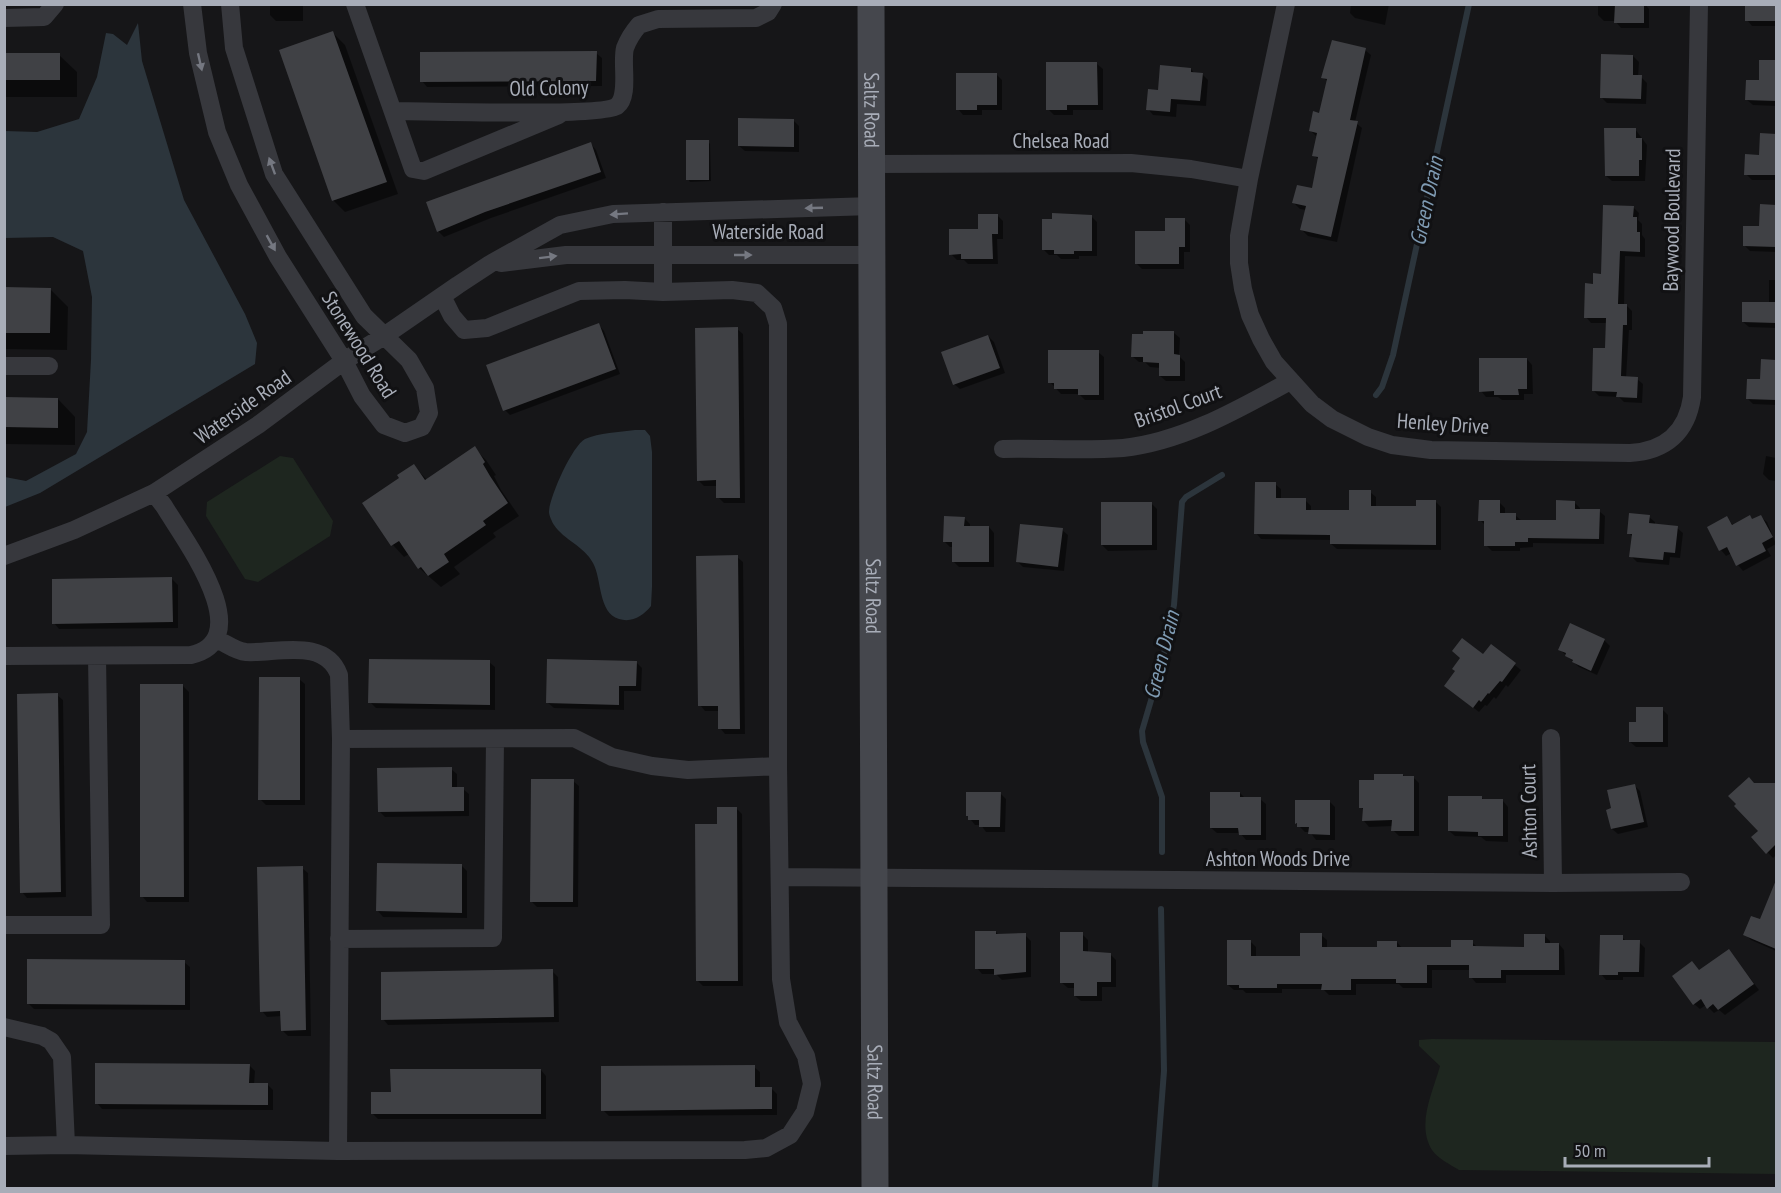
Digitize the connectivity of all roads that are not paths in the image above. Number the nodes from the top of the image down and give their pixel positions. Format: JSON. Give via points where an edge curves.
{"nodes":[{"id":1,"x":192,"y":4,"type":"edge"},
{"id":2,"x":230,"y":4,"type":"edge"},
{"id":3,"x":355,"y":4,"type":"edge"},
{"id":4,"x":871,"y":4,"type":"edge"},
{"id":5,"x":1286,"y":4,"type":"edge"},
{"id":6,"x":1699,"y":4,"type":"edge"},
{"id":7,"x":773,"y":5,"type":"edge"},
{"id":8,"x":50,"y":11,"type":"edge"},
{"id":9,"x":4,"y":18,"type":"edge"},
{"id":10,"x":394,"y":111,"type":"junction"},
{"id":11,"x":568,"y":112,"type":"junction"},
{"id":12,"x":872,"y":164,"type":"junction"},
{"id":13,"x":1249,"y":179,"type":"junction"},
{"id":14,"x":872,"y":206,"type":"junction"},
{"id":15,"x":663,"y":212,"type":"junction"},
{"id":16,"x":663,"y":255,"type":"junction"},
{"id":17,"x":872,"y":255,"type":"junction"},
{"id":18,"x":490,"y":264,"type":"junction"},
{"id":19,"x":663,"y":292,"type":"junction"},
{"id":20,"x":442,"y":296,"type":"junction"},
{"id":21,"x":384,"y":336,"type":"junction"},
{"id":22,"x":344,"y":362,"type":"junction"},
{"id":23,"x":4,"y":366,"type":"edge"},
{"id":24,"x":49,"y":366,"type":"dead end"},
{"id":25,"x":1290,"y":381,"type":"junction"},
{"id":26,"x":1678,"y":433,"type":"joint"},
{"id":27,"x":1003,"y":449,"type":"dead end"},
{"id":28,"x":154,"y":493,"type":"junction"},
{"id":29,"x":4,"y":556,"type":"edge"},
{"id":30,"x":216,"y":639,"type":"junction"},
{"id":31,"x":4,"y":656,"type":"edge"},
{"id":32,"x":97,"y":656,"type":"junction"},
{"id":33,"x":1551,"y":738,"type":"dead end"},
{"id":34,"x":341,"y":739,"type":"junction"},
{"id":35,"x":495,"y":739,"type":"junction"},
{"id":36,"x":778,"y":766,"type":"junction"},
{"id":37,"x":780,"y":878,"type":"junction"},
{"id":38,"x":875,"y":879,"type":"junction"},
{"id":39,"x":1682,"y":882,"type":"dead end"},
{"id":40,"x":1553,"y":883,"type":"junction"},
{"id":41,"x":4,"y":925,"type":"edge"},
{"id":42,"x":339,"y":939,"type":"junction"},
{"id":43,"x":4,"y":1027,"type":"edge"},
{"id":44,"x":66,"y":1145,"type":"junction"},
{"id":45,"x":4,"y":1146,"type":"edge"},
{"id":46,"x":338,"y":1151,"type":"junction"},
{"id":47,"x":875,"y":1188,"type":"edge"}],
"edges":[{"from":1,"to":22,"type":"street","name":"Stonewood Road","one_way":true,"via":[[198,53],[217,132],[239,185],[278,257]]},
{"from":21,"to":2,"type":"street","name":"Stonewood Road","one_way":true,"via":[[364,316],[274,174],[234,48]]},
{"from":3,"to":10,"type":"street"},
{"from":4,"to":12,"type":"street","name":"Saltz Road"},
{"from":5,"to":13,"type":"street","name":"Henley Drive"},
{"from":6,"to":26,"type":"street","name":"Baywood Boulevard","via":[[1692,397],[1690,411]]},
{"from":7,"to":11,"type":"street","name":"Old Colony","via":[[756,18],[658,19],[639,25],[625,50],[622,99],[606,110]]},
{"from":8,"to":9,"type":"street"},
{"from":10,"to":11,"type":"street","name":"Old Colony"},
{"from":10,"to":11,"type":"street","via":[[413,169],[424,171]]},
{"from":12,"to":13,"type":"street","name":"Chelsea Road","via":[[1131,163],[1191,168]]},
{"from":12,"to":14,"type":"street","name":"Saltz Road"},
{"from":13,"to":25,"type":"street","name":"Henley Drive","via":[[1239,237],[1243,289],[1261,339]]},
{"from":14,"to":15,"type":"street","name":"Waterside Road","one_way":true},
{"from":14,"to":17,"type":"street","name":"Saltz Road"},
{"from":15,"to":16,"type":"street"},
{"from":15,"to":18,"type":"street","name":"Waterside Road","one_way":true,"via":[[613,214],[560,225]]},
{"from":16,"to":17,"type":"street","name":"Waterside Road","one_way":true},
{"from":18,"to":16,"type":"street","name":"Waterside Road","one_way":true,"via":[[566,255]]},
{"from":16,"to":19,"type":"street"},
{"from":17,"to":38,"type":"street","name":"Saltz Road"},
{"from":18,"to":20,"type":"street","name":"Waterside Road"},
{"from":19,"to":20,"type":"street","via":[[579,291],[487,328],[464,330]]},
{"from":19,"to":36,"type":"street","via":[[732,290],[757,294],[772,308],[778,324]]},
{"from":20,"to":21,"type":"street","name":"Waterside Road"},
{"from":21,"to":22,"type":"street","name":"Waterside Road"},
{"from":21,"to":22,"type":"street","name":"Stonewood Road","via":[[409,360],[425,388],[429,413],[422,427],[405,433],[384,425],[362,396]]},
{"from":22,"to":28,"type":"street","name":"Waterside Road","via":[[258,425]]},
{"from":23,"to":24,"type":"street"},
{"from":25,"to":26,"type":"street","name":"Henley Drive","via":[[1312,404],[1350,429],[1412,449],[1643,452],[1657,448]]},
{"from":25,"to":27,"type":"street","name":"Bristol Court","via":[[1211,421],[1151,442],[1124,448]]},
{"from":28,"to":29,"type":"street","name":"Waterside Road","via":[[74,530]]},
{"from":28,"to":30,"type":"street","via":[[215,594],[220,620]]},
{"from":30,"to":32,"type":"street","via":[[207,650],[192,655]]},
{"from":30,"to":34,"type":"street","via":[[244,652],[304,650],[328,660],[337,669],[340,683]]},
{"from":31,"to":32,"type":"street"},
{"from":32,"to":41,"type":"street","via":[[101,925]]},
{"from":33,"to":40,"type":"street","name":"Ashton Court"},
{"from":34,"to":35,"type":"street"},
{"from":34,"to":42,"type":"street"},
{"from":35,"to":36,"type":"street","via":[[574,738],[612,757],[688,770]]},
{"from":35,"to":42,"type":"street","via":[[493,938]]},
{"from":36,"to":37,"type":"street"},
{"from":37,"to":38,"type":"street","name":"Ashton Woods Drive"},
{"from":37,"to":46,"type":"street","via":[[781,979],[788,1022],[806,1056],[812,1084],[805,1112],[790,1135],[766,1148],[745,1150]]},
{"from":38,"to":40,"type":"street","name":"Ashton Woods Drive"},
{"from":38,"to":47,"type":"street","name":"Saltz Road"},
{"from":39,"to":40,"type":"street","name":"Ashton Woods Drive"},
{"from":42,"to":46,"type":"street"},
{"from":43,"to":44,"type":"street","via":[[42,1036],[51,1041],[62,1057]]},
{"from":44,"to":45,"type":"street"},
{"from":44,"to":46,"type":"street"}]}
